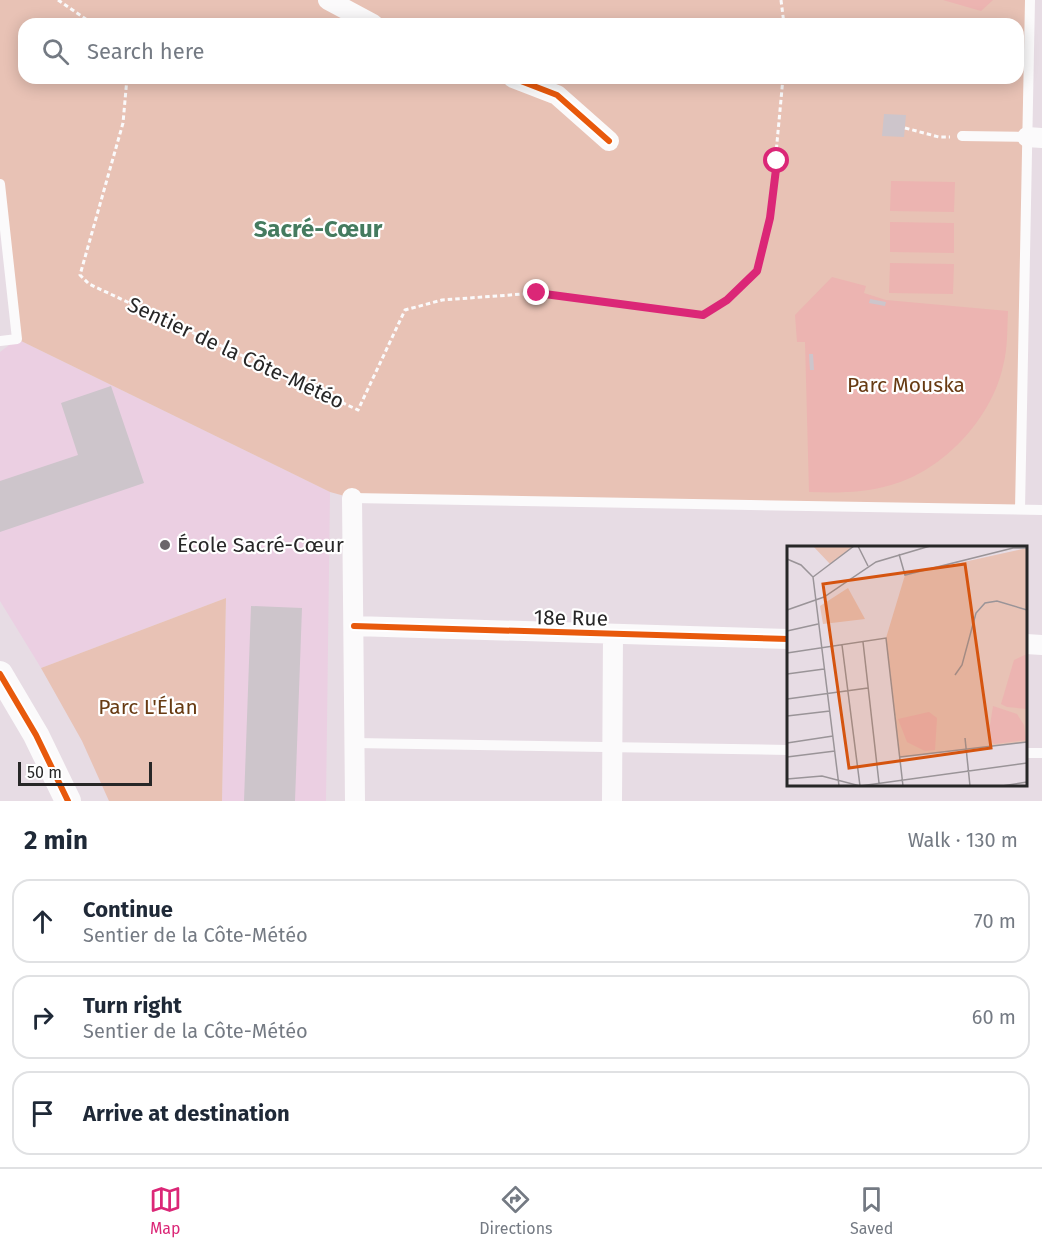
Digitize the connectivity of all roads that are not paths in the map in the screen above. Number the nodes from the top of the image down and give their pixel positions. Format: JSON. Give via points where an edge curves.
{"nodes":[{"id":1,"x":328,"y":0,"type":"edge"},
{"id":2,"x":1030,"y":0,"type":"edge"},
{"id":3,"x":362,"y":18,"type":"edge"},
{"id":4,"x":529,"y":84,"type":"edge"},
{"id":5,"x":962,"y":136,"type":"dead end"},
{"id":6,"x":1034,"y":137,"type":"edge"},
{"id":7,"x":609,"y":141,"type":"dead end"},
{"id":8,"x":0,"y":184,"type":"edge"},
{"id":9,"x":0,"y":341,"type":"edge"},
{"id":10,"x":352,"y":498,"type":"joint"},
{"id":11,"x":1020,"y":509,"type":"junction"},
{"id":12,"x":1042,"y":510,"type":"edge"},
{"id":13,"x":354,"y":627,"type":"junction"},
{"id":14,"x":613,"y":635,"type":"junction"},
{"id":15,"x":787,"y":639,"type":"edge"},
{"id":16,"x":1027,"y":644,"type":"edge"},
{"id":17,"x":1042,"y":645,"type":"edge"},
{"id":18,"x":0,"y":674,"type":"edge"},
{"id":19,"x":355,"y":743,"type":"junction"},
{"id":20,"x":613,"y":748,"type":"junction"},
{"id":21,"x":787,"y":750,"type":"edge"},
{"id":22,"x":68,"y":801,"type":"edge"},
{"id":23,"x":355,"y":801,"type":"edge"},
{"id":24,"x":612,"y":801,"type":"edge"}],
"edges":[{"from":1,"to":3,"type":"street"},
{"from":2,"to":6,"type":"lane"},
{"from":4,"to":7,"type":"street","via":[[557,95]]},
{"from":5,"to":6,"type":"lane"},
{"from":6,"to":11,"type":"lane"},
{"from":8,"to":9,"type":"lane","via":[[17,339]]},
{"from":10,"to":11,"type":"lane"},
{"from":10,"to":13,"type":"street"},
{"from":11,"to":12,"type":"lane"},
{"from":13,"to":14,"type":"street","name":"18e Rue"},
{"from":13,"to":19,"type":"street"},
{"from":14,"to":15,"type":"street","name":"18e Rue"},
{"from":14,"to":20,"type":"street"},
{"from":16,"to":17,"type":"street"},
{"from":18,"to":22,"type":"street"},
{"from":19,"to":20,"type":"lane"},
{"from":19,"to":23,"type":"street"},
{"from":20,"to":21,"type":"lane"},
{"from":20,"to":24,"type":"street"}]}
